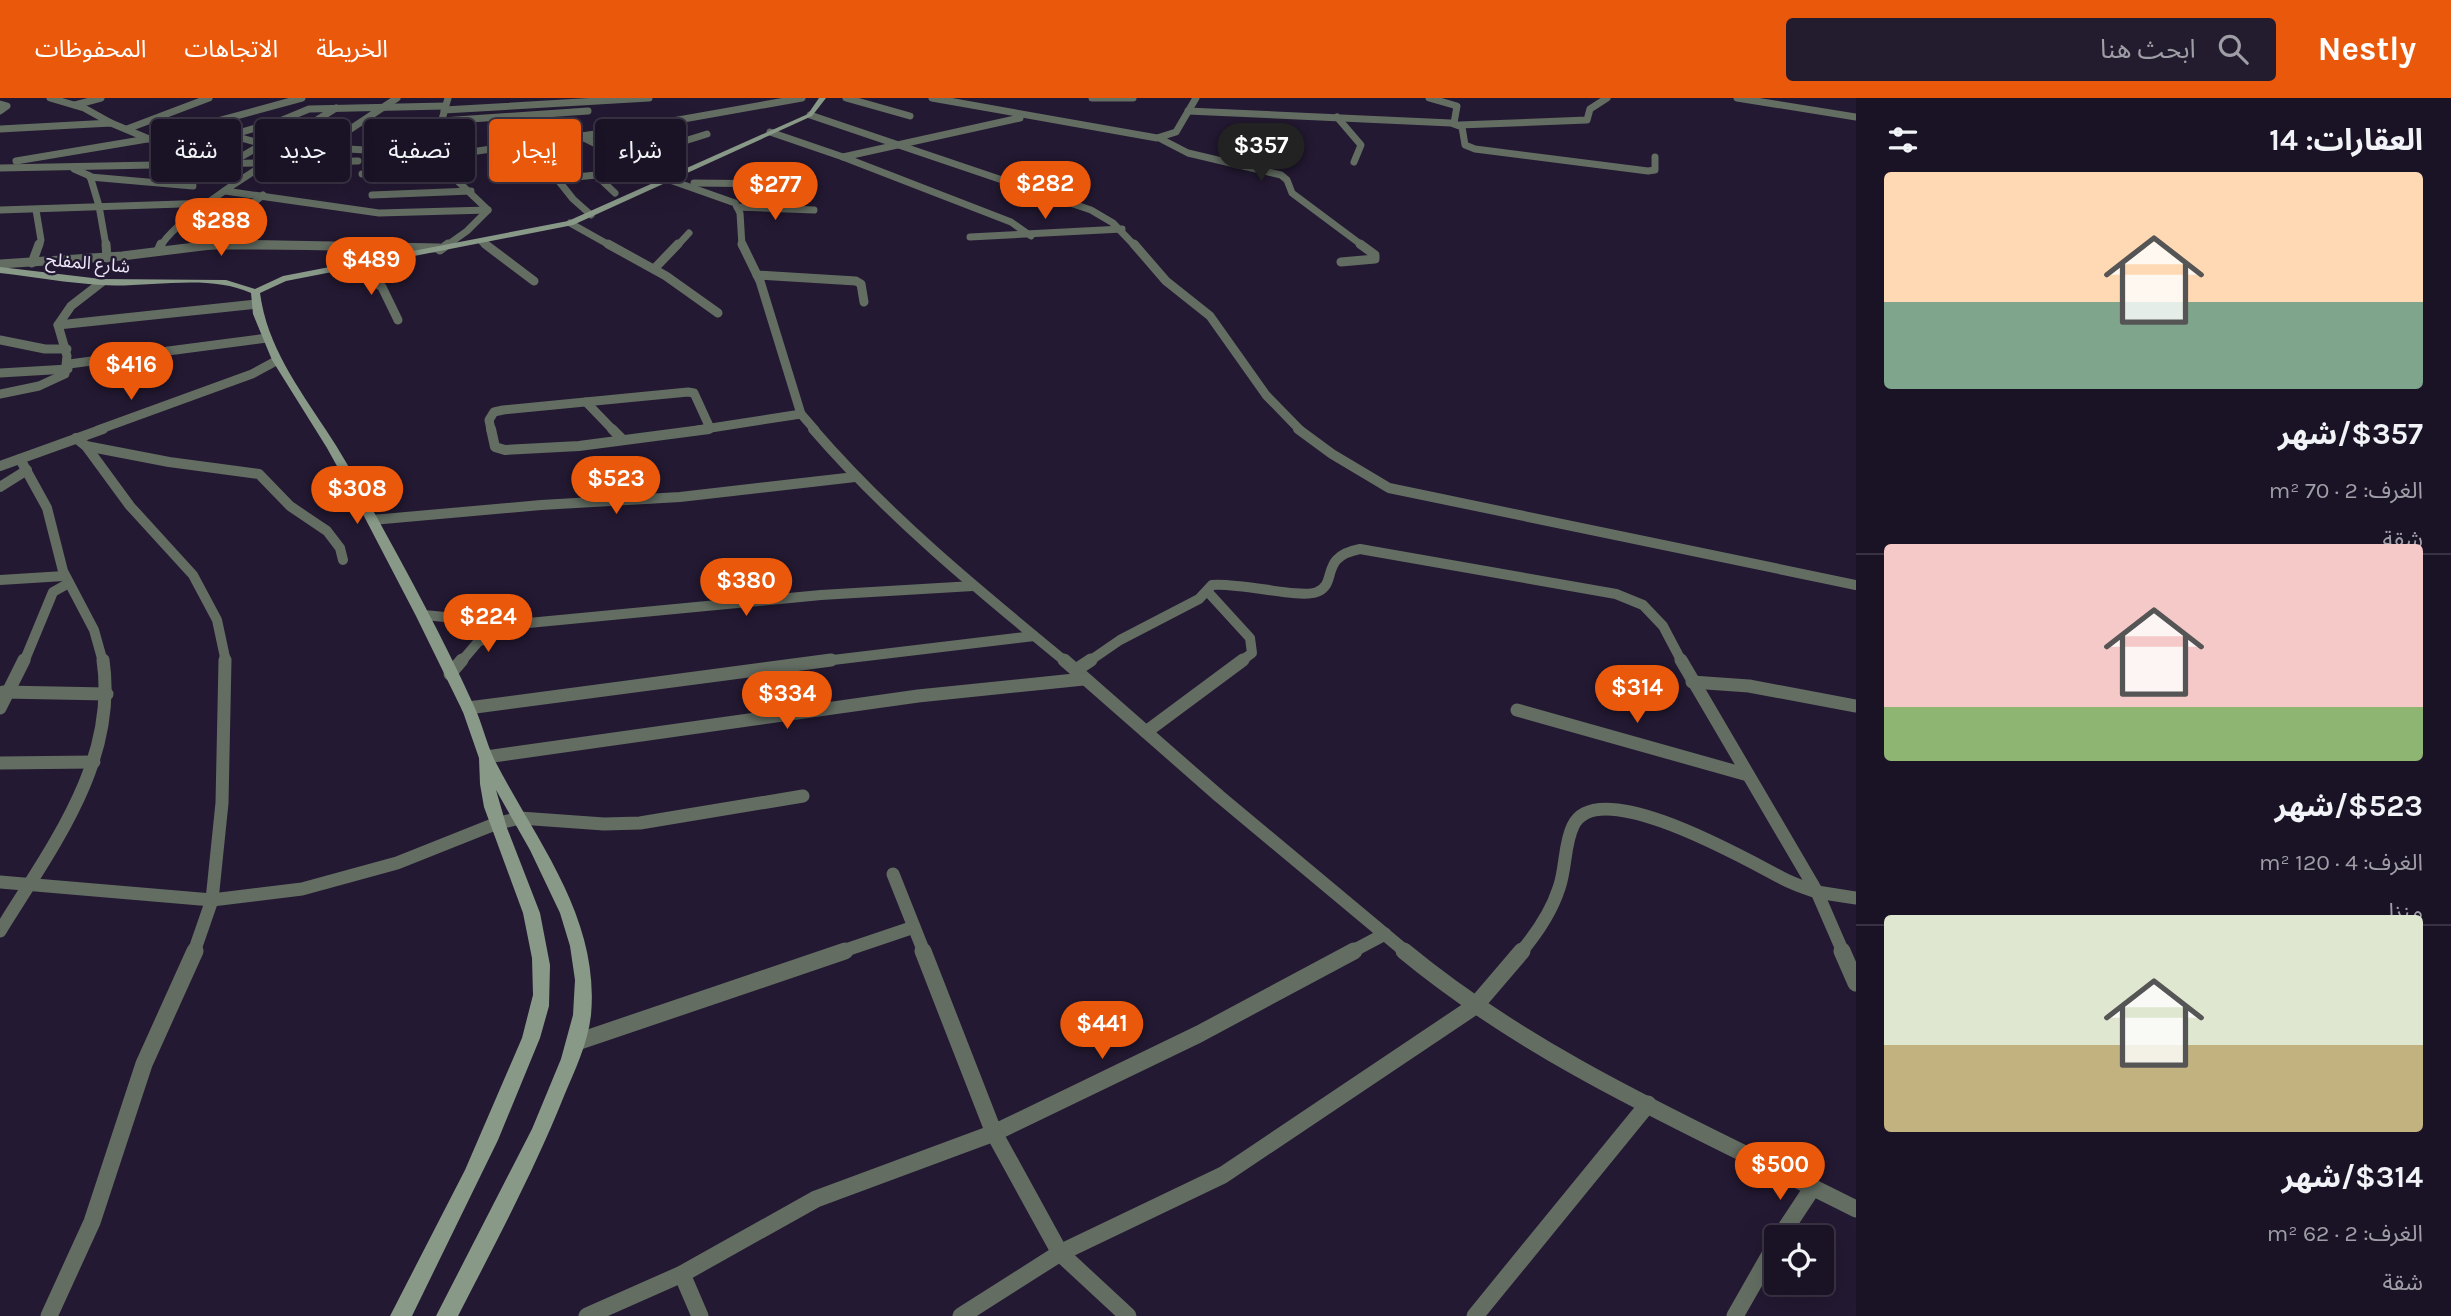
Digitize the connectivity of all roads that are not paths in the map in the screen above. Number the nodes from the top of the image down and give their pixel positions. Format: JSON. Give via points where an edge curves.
{"nodes":[{"id":1,"x":51,"y":98,"type":"edge"},
{"id":2,"x":101,"y":98,"type":"edge"},
{"id":3,"x":209,"y":98,"type":"edge"},
{"id":4,"x":264,"y":98,"type":"edge"},
{"id":5,"x":302,"y":98,"type":"edge"},
{"id":6,"x":397,"y":98,"type":"edge"},
{"id":7,"x":448,"y":98,"type":"edge"},
{"id":8,"x":649,"y":98,"type":"edge"},
{"id":9,"x":802,"y":98,"type":"edge"},
{"id":10,"x":823,"y":98,"type":"edge"},
{"id":11,"x":846,"y":98,"type":"edge"},
{"id":12,"x":932,"y":98,"type":"edge"},
{"id":13,"x":1092,"y":98,"type":"edge"},
{"id":14,"x":1133,"y":98,"type":"edge"},
{"id":15,"x":1196,"y":98,"type":"edge"},
{"id":16,"x":1429,"y":98,"type":"edge"},
{"id":17,"x":1607,"y":98,"type":"edge"},
{"id":18,"x":1737,"y":98,"type":"edge"},
{"id":19,"x":768,"y":101,"type":"edge"},
{"id":20,"x":287,"y":102,"type":"junction"},
{"id":21,"x":0,"y":104,"type":"edge"},
{"id":22,"x":75,"y":105,"type":"junction"},
{"id":23,"x":336,"y":108,"type":"junction"},
{"id":24,"x":382,"y":108,"type":"junction"},
{"id":25,"x":445,"y":108,"type":"junction"},
{"id":26,"x":594,"y":110,"type":"dead end"},
{"id":27,"x":0,"y":111,"type":"edge"},
{"id":28,"x":1188,"y":111,"type":"junction"},
{"id":29,"x":810,"y":115,"type":"junction"},
{"id":30,"x":910,"y":116,"type":"dead end"},
{"id":31,"x":1027,"y":117,"type":"junction"},
{"id":32,"x":1336,"y":117,"type":"junction"},
{"id":33,"x":1856,"y":117,"type":"edge"},
{"id":34,"x":225,"y":119,"type":"edge"},
{"id":35,"x":321,"y":119,"type":"edge"},
{"id":36,"x":442,"y":119,"type":"edge"},
{"id":37,"x":470,"y":119,"type":"edge"},
{"id":38,"x":111,"y":123,"type":"junction"},
{"id":39,"x":1457,"y":124,"type":"junction"},
{"id":40,"x":0,"y":129,"type":"edge"},
{"id":41,"x":127,"y":129,"type":"junction"},
{"id":42,"x":350,"y":130,"type":"edge"},
{"id":43,"x":770,"y":132,"type":"junction"},
{"id":44,"x":241,"y":133,"type":"edge"},
{"id":45,"x":707,"y":134,"type":"dead end"},
{"id":46,"x":581,"y":136,"type":"edge"},
{"id":47,"x":1159,"y":138,"type":"junction"},
{"id":48,"x":149,"y":139,"type":"joint"},
{"id":49,"x":686,"y":141,"type":"edge"},
{"id":50,"x":899,"y":144,"type":"junction"},
{"id":51,"x":350,"y":150,"type":"edge"},
{"id":52,"x":354,"y":150,"type":"junction"},
{"id":53,"x":364,"y":151,"type":"edge"},
{"id":54,"x":843,"y":157,"type":"junction"},
{"id":55,"x":1655,"y":157,"type":"dead end"},
{"id":56,"x":350,"y":161,"type":"edge"},
{"id":57,"x":358,"y":161,"type":"junction"},
{"id":58,"x":1354,"y":162,"type":"dead end"},
{"id":59,"x":151,"y":165,"type":"edge"},
{"id":60,"x":0,"y":166,"type":"edge"},
{"id":61,"x":62,"y":166,"type":"junction"},
{"id":62,"x":255,"y":170,"type":"edge"},
{"id":63,"x":686,"y":170,"type":"edge"},
{"id":64,"x":362,"y":174,"type":"joint"},
{"id":65,"x":90,"y":177,"type":"junction"},
{"id":66,"x":581,"y":177,"type":"edge"},
{"id":67,"x":461,"y":182,"type":"edge"},
{"id":68,"x":559,"y":182,"type":"edge"},
{"id":69,"x":661,"y":182,"type":"edge"},
{"id":70,"x":677,"y":182,"type":"edge"},
{"id":71,"x":683,"y":184,"type":"junction"},
{"id":72,"x":777,"y":184,"type":"dead end"},
{"id":73,"x":193,"y":186,"type":"dead end"},
{"id":74,"x":225,"y":191,"type":"junction"},
{"id":75,"x":471,"y":191,"type":"junction"},
{"id":76,"x":615,"y":193,"type":"dead end"},
{"id":77,"x":263,"y":195,"type":"junction"},
{"id":78,"x":372,"y":195,"type":"junction"},
{"id":79,"x":211,"y":203,"type":"junction"},
{"id":80,"x":99,"y":206,"type":"junction"},
{"id":81,"x":737,"y":206,"type":"junction"},
{"id":82,"x":0,"y":210,"type":"edge"},
{"id":83,"x":36,"y":210,"type":"junction"},
{"id":84,"x":488,"y":210,"type":"junction"},
{"id":85,"x":814,"y":210,"type":"dead end"},
{"id":86,"x":379,"y":213,"type":"junction"},
{"id":87,"x":590,"y":215,"type":"junction"},
{"id":88,"x":570,"y":223,"type":"junction"},
{"id":89,"x":1122,"y":229,"type":"junction"},
{"id":90,"x":689,"y":233,"type":"dead end"},
{"id":91,"x":1031,"y":236,"type":"junction"},
{"id":92,"x":970,"y":237,"type":"dead end"},
{"id":93,"x":482,"y":242,"type":"junction"},
{"id":94,"x":201,"y":245,"type":"junction"},
{"id":95,"x":441,"y":249,"type":"junction"},
{"id":96,"x":159,"y":251,"type":"junction"},
{"id":97,"x":107,"y":258,"type":"junction"},
{"id":98,"x":1341,"y":262,"type":"dead end"},
{"id":99,"x":32,"y":263,"type":"junction"},
{"id":100,"x":0,"y":264,"type":"edge"},
{"id":101,"x":353,"y":267,"type":"junction"},
{"id":102,"x":654,"y":269,"type":"junction"},
{"id":103,"x":3,"y":272,"type":"edge"},
{"id":104,"x":757,"y":275,"type":"junction"},
{"id":105,"x":534,"y":281,"type":"dead end"},
{"id":106,"x":102,"y":282,"type":"junction"},
{"id":107,"x":256,"y":298,"type":"junction"},
{"id":108,"x":864,"y":302,"type":"dead end"},
{"id":109,"x":718,"y":313,"type":"dead end"},
{"id":110,"x":398,"y":320,"type":"dead end"},
{"id":111,"x":58,"y":325,"type":"junction"},
{"id":112,"x":267,"y":338,"type":"junction"},
{"id":113,"x":0,"y":340,"type":"edge"},
{"id":114,"x":67,"y":349,"type":"junction"},
{"id":115,"x":276,"y":360,"type":"junction"},
{"id":116,"x":68,"y":366,"type":"junction"},
{"id":117,"x":0,"y":373,"type":"edge"},
{"id":118,"x":0,"y":394,"type":"edge"},
{"id":119,"x":586,"y":402,"type":"junction"},
{"id":120,"x":801,"y":415,"type":"junction"},
{"id":121,"x":710,"y":428,"type":"junction"},
{"id":122,"x":622,"y":439,"type":"junction"},
{"id":123,"x":81,"y":442,"type":"junction"},
{"id":124,"x":24,"y":464,"type":"junction"},
{"id":125,"x":0,"y":466,"type":"edge"},
{"id":126,"x":855,"y":477,"type":"junction"},
{"id":127,"x":0,"y":487,"type":"edge"},
{"id":128,"x":372,"y":520,"type":"junction"},
{"id":129,"x":343,"y":560,"type":"dead end"},
{"id":130,"x":67,"y":579,"type":"junction"},
{"id":131,"x":0,"y":580,"type":"edge"},
{"id":132,"x":1856,"y":585,"type":"edge"},
{"id":133,"x":973,"y":586,"type":"junction"},
{"id":134,"x":1208,"y":592,"type":"junction"},
{"id":135,"x":424,"y":615,"type":"junction"},
{"id":136,"x":518,"y":624,"type":"junction"},
{"id":137,"x":1034,"y":636,"type":"junction"},
{"id":138,"x":450,"y":674,"type":"junction"},
{"id":139,"x":1080,"y":675,"type":"junction"},
{"id":140,"x":1692,"y":682,"type":"junction"},
{"id":141,"x":4,"y":692,"type":"edge"},
{"id":142,"x":107,"y":694,"type":"junction"},
{"id":143,"x":1856,"y":706,"type":"edge"},
{"id":144,"x":0,"y":708,"type":"edge"},
{"id":145,"x":468,"y":708,"type":"junction"},
{"id":146,"x":1517,"y":710,"type":"dead end"},
{"id":147,"x":1146,"y":732,"type":"junction"},
{"id":148,"x":486,"y":757,"type":"junction"},
{"id":149,"x":94,"y":762,"type":"junction"},
{"id":150,"x":0,"y":763,"type":"edge"},
{"id":151,"x":1748,"y":775,"type":"junction"},
{"id":152,"x":803,"y":796,"type":"dead end"},
{"id":153,"x":520,"y":818,"type":"junction"},
{"id":154,"x":495,"y":824,"type":"junction"},
{"id":155,"x":893,"y":874,"type":"dead end"},
{"id":156,"x":0,"y":882,"type":"edge"},
{"id":157,"x":26,"y":886,"type":"junction"},
{"id":158,"x":1817,"y":892,"type":"junction"},
{"id":159,"x":1856,"y":898,"type":"edge"},
{"id":160,"x":212,"y":900,"type":"junction"},
{"id":161,"x":914,"y":928,"type":"junction"},
{"id":162,"x":0,"y":932,"type":"edge"},
{"id":163,"x":1385,"y":934,"type":"junction"},
{"id":164,"x":1856,"y":983,"type":"edge"},
{"id":165,"x":1475,"y":1006,"type":"junction"},
{"id":166,"x":577,"y":1042,"type":"junction"},
{"id":167,"x":1648,"y":1104,"type":"junction"},
{"id":168,"x":994,"y":1133,"type":"junction"},
{"id":169,"x":1813,"y":1186,"type":"junction"},
{"id":170,"x":1856,"y":1209,"type":"edge"},
{"id":171,"x":1788,"y":1225,"type":"edge"},
{"id":172,"x":1060,"y":1253,"type":"junction"},
{"id":173,"x":1764,"y":1265,"type":"edge"},
{"id":174,"x":682,"y":1274,"type":"junction"},
{"id":175,"x":49,"y":1316,"type":"edge"},
{"id":176,"x":401,"y":1316,"type":"edge"},
{"id":177,"x":447,"y":1316,"type":"edge"},
{"id":178,"x":587,"y":1316,"type":"edge"},
{"id":179,"x":699,"y":1316,"type":"edge"},
{"id":180,"x":961,"y":1316,"type":"edge"},
{"id":181,"x":1128,"y":1316,"type":"edge"},
{"id":182,"x":1475,"y":1316,"type":"edge"},
{"id":183,"x":1735,"y":1316,"type":"edge"}],
"edges":[{"from":1,"to":22,"type":"street"},
{"from":2,"to":22,"type":"street"},
{"from":3,"to":41,"type":"street"},
{"from":4,"to":20,"type":"street"},
{"from":5,"to":20,"type":"street"},
{"from":6,"to":24,"type":"street"},
{"from":7,"to":25,"type":"street"},
{"from":8,"to":25,"type":"street"},
{"from":9,"to":19,"type":"street"},
{"from":10,"to":29,"type":"street"},
{"from":11,"to":30,"type":"street"},
{"from":12,"to":31,"type":"street"},
{"from":13,"to":14,"type":"street"},
{"from":15,"to":28,"type":"street"},
{"from":16,"to":39,"type":"street","via":[[1457,106]]},
{"from":17,"to":39,"type":"street","via":[[1590,109],[1587,120]]},
{"from":18,"to":33,"type":"street"},
{"from":19,"to":46,"type":"street"},
{"from":20,"to":34,"type":"street"},
{"from":21,"to":27,"type":"street","via":[[7,106]]},
{"from":22,"to":38,"type":"street"},
{"from":23,"to":24,"type":"street"},
{"from":23,"to":35,"type":"street"},
{"from":23,"to":44,"type":"street","via":[[309,109]]},
{"from":24,"to":25,"type":"street"},
{"from":24,"to":42,"type":"street"},
{"from":25,"to":36,"type":"street"},
{"from":26,"to":37,"type":"street"},
{"from":28,"to":32,"type":"street"},
{"from":28,"to":47,"type":"street","via":[[1177,132]]},
{"from":29,"to":43,"type":"street"},
{"from":29,"to":50,"type":"street"},
{"from":31,"to":47,"type":"street"},
{"from":31,"to":50,"type":"street"},
{"from":32,"to":39,"type":"street"},
{"from":32,"to":58,"type":"street","via":[[1361,145]]},
{"from":38,"to":40,"type":"street"},
{"from":38,"to":41,"type":"street"},
{"from":39,"to":55,"type":"street","via":[[1463,128],[1466,146],[1485,151],[1651,171],[1655,170]]},
{"from":41,"to":48,"type":"street"},
{"from":43,"to":54,"type":"street"},
{"from":43,"to":63,"type":"street"},
{"from":45,"to":49,"type":"street"},
{"from":47,"to":98,"type":"street","via":[[1188,153],[1281,175],[1292,193],[1375,255],[1375,260]]},
{"from":48,"to":60,"type":"street"},
{"from":50,"to":54,"type":"street"},
{"from":50,"to":89,"type":"street","via":[[1091,210]]},
{"from":51,"to":52,"type":"street"},
{"from":52,"to":53,"type":"street"},
{"from":52,"to":57,"type":"street"},
{"from":54,"to":91,"type":"street","via":[[1011,222]]},
{"from":56,"to":57,"type":"street"},
{"from":57,"to":64,"type":"street"},
{"from":59,"to":61,"type":"street"},
{"from":60,"to":61,"type":"street"},
{"from":61,"to":65,"type":"street"},
{"from":62,"to":74,"type":"street"},
{"from":64,"to":78,"type":"street"},
{"from":65,"to":73,"type":"street"},
{"from":65,"to":80,"type":"street"},
{"from":66,"to":76,"type":"street","via":[[596,175]]},
{"from":67,"to":75,"type":"street"},
{"from":68,"to":87,"type":"street"},
{"from":69,"to":87,"type":"street"},
{"from":70,"to":71,"type":"street"},
{"from":71,"to":72,"type":"street"},
{"from":71,"to":81,"type":"street"},
{"from":74,"to":77,"type":"street"},
{"from":74,"to":79,"type":"street"},
{"from":75,"to":78,"type":"street"},
{"from":75,"to":84,"type":"street"},
{"from":77,"to":86,"type":"street"},
{"from":77,"to":94,"type":"street"},
{"from":78,"to":86,"type":"street"},
{"from":79,"to":80,"type":"street"},
{"from":79,"to":96,"type":"street","via":[[172,232]]},
{"from":80,"to":83,"type":"street"},
{"from":80,"to":97,"type":"street"},
{"from":81,"to":85,"type":"street"},
{"from":81,"to":104,"type":"street","via":[[741,243]]},
{"from":82,"to":83,"type":"street"},
{"from":83,"to":99,"type":"street","via":[[41,240]]},
{"from":84,"to":86,"type":"street"},
{"from":84,"to":95,"type":"street"},
{"from":87,"to":88,"type":"street"},
{"from":88,"to":93,"type":"street"},
{"from":88,"to":102,"type":"street"},
{"from":89,"to":91,"type":"street"},
{"from":89,"to":132,"type":"street","via":[[1162,277],[1211,317],[1253,379],[1292,422],[1328,452],[1389,488]]},
{"from":90,"to":102,"type":"street"},
{"from":91,"to":92,"type":"street"},
{"from":93,"to":95,"type":"street"},
{"from":93,"to":105,"type":"street"},
{"from":94,"to":95,"type":"street"},
{"from":94,"to":96,"type":"street"},
{"from":95,"to":101,"type":"street"},
{"from":96,"to":97,"type":"street"},
{"from":97,"to":99,"type":"street"},
{"from":99,"to":100,"type":"street"},
{"from":101,"to":107,"type":"street","via":[[283,279]]},
{"from":101,"to":110,"type":"street","via":[[382,286]]},
{"from":102,"to":109,"type":"street"},
{"from":103,"to":106,"type":"street","name":"شارع المفلح"},
{"from":104,"to":108,"type":"street","via":[[856,281],[861,284]]},
{"from":104,"to":120,"type":"street"},
{"from":106,"to":107,"type":"street","name":"شارع المفلح","via":[[244,286]]},
{"from":106,"to":111,"type":"street","via":[[72,305]]},
{"from":107,"to":111,"type":"street"},
{"from":107,"to":112,"type":"street"},
{"from":111,"to":114,"type":"street"},
{"from":112,"to":115,"type":"street"},
{"from":112,"to":116,"type":"street"},
{"from":113,"to":114,"type":"street"},
{"from":114,"to":116,"type":"street"},
{"from":115,"to":123,"type":"street","via":[[252,374]]},
{"from":115,"to":128,"type":"street","via":[[325,434]]},
{"from":116,"to":117,"type":"street"},
{"from":116,"to":118,"type":"street","via":[[55,380]]},
{"from":119,"to":121,"type":"street","via":[[694,393]]},
{"from":119,"to":122,"type":"street"},
{"from":119,"to":122,"type":"street","via":[[494,412],[489,420],[492,441],[505,450]]},
{"from":120,"to":121,"type":"street"},
{"from":120,"to":126,"type":"street"},
{"from":121,"to":122,"type":"street"},
{"from":123,"to":124,"type":"street"},
{"from":123,"to":129,"type":"street","via":[[259,474],[283,501],[335,537]]},
{"from":123,"to":160,"type":"street","via":[[130,506],[193,575],[216,620],[227,669],[219,851]]},
{"from":124,"to":125,"type":"street"},
{"from":124,"to":127,"type":"street"},
{"from":124,"to":130,"type":"street","via":[[53,524]]},
{"from":126,"to":128,"type":"street","via":[[680,497]]},
{"from":126,"to":133,"type":"street"},
{"from":128,"to":135,"type":"street"},
{"from":130,"to":131,"type":"street"},
{"from":130,"to":141,"type":"street","via":[[53,592]]},
{"from":130,"to":142,"type":"street","via":[[102,650]]},
{"from":133,"to":136,"type":"street","via":[[821,595]]},
{"from":133,"to":137,"type":"street"},
{"from":134,"to":139,"type":"street","via":[[1119,640]]},
{"from":134,"to":140,"type":"street","via":[[1212,585],[1223,583],[1317,592],[1327,584],[1330,562],[1337,555],[1360,549],[1574,586],[1643,605],[1663,626]]},
{"from":134,"to":147,"type":"street","via":[[1250,638],[1252,653]]},
{"from":135,"to":136,"type":"street"},
{"from":135,"to":138,"type":"street"},
{"from":136,"to":138,"type":"street","via":[[478,642]]},
{"from":137,"to":139,"type":"street"},
{"from":137,"to":145,"type":"street"},
{"from":138,"to":145,"type":"street"},
{"from":139,"to":147,"type":"street"},
{"from":139,"to":148,"type":"street"},
{"from":140,"to":143,"type":"street","via":[[1749,686]]},
{"from":140,"to":151,"type":"street"},
{"from":141,"to":142,"type":"street"},
{"from":141,"to":144,"type":"street"},
{"from":142,"to":149,"type":"street","via":[[103,734]]},
{"from":145,"to":148,"type":"street"},
{"from":146,"to":151,"type":"street"},
{"from":147,"to":163,"type":"street"},
{"from":148,"to":153,"type":"street"},
{"from":148,"to":154,"type":"street","via":[[487,794]]},
{"from":149,"to":150,"type":"street"},
{"from":149,"to":157,"type":"street","via":[[47,857]]},
{"from":151,"to":158,"type":"street"},
{"from":152,"to":153,"type":"street","via":[[640,823]]},
{"from":153,"to":154,"type":"street"},
{"from":153,"to":166,"type":"street","via":[[560,891],[580,952],[583,994]]},
{"from":154,"to":160,"type":"street","via":[[397,863],[302,889]]},
{"from":154,"to":176,"type":"street","via":[[529,904],[542,996],[536,1025],[501,1112]]},
{"from":155,"to":161,"type":"street"},
{"from":156,"to":157,"type":"street"},
{"from":157,"to":160,"type":"street"},
{"from":157,"to":162,"type":"street"},
{"from":158,"to":159,"type":"street"},
{"from":158,"to":164,"type":"street"},
{"from":158,"to":165,"type":"street","via":[[1686,829],[1620,810],[1594,809],[1573,825],[1559,889],[1540,930]]},
{"from":160,"to":175,"type":"street","via":[[196,949],[144,1064],[92,1222]]},
{"from":161,"to":166,"type":"street"},
{"from":161,"to":168,"type":"street"},
{"from":163,"to":165,"type":"street"},
{"from":163,"to":168,"type":"street","via":[[1199,1034]]},
{"from":165,"to":167,"type":"street"},
{"from":165,"to":172,"type":"street","via":[[1223,1175]]},
{"from":166,"to":177,"type":"street","via":[[526,1164]]},
{"from":167,"to":169,"type":"street"},
{"from":167,"to":182,"type":"street"},
{"from":168,"to":172,"type":"street"},
{"from":168,"to":174,"type":"street","via":[[816,1199]]},
{"from":169,"to":170,"type":"street"},
{"from":169,"to":171,"type":"street"},
{"from":172,"to":180,"type":"street"},
{"from":172,"to":181,"type":"street"},
{"from":173,"to":183,"type":"street"},
{"from":174,"to":178,"type":"street"},
{"from":174,"to":179,"type":"street"}]}
